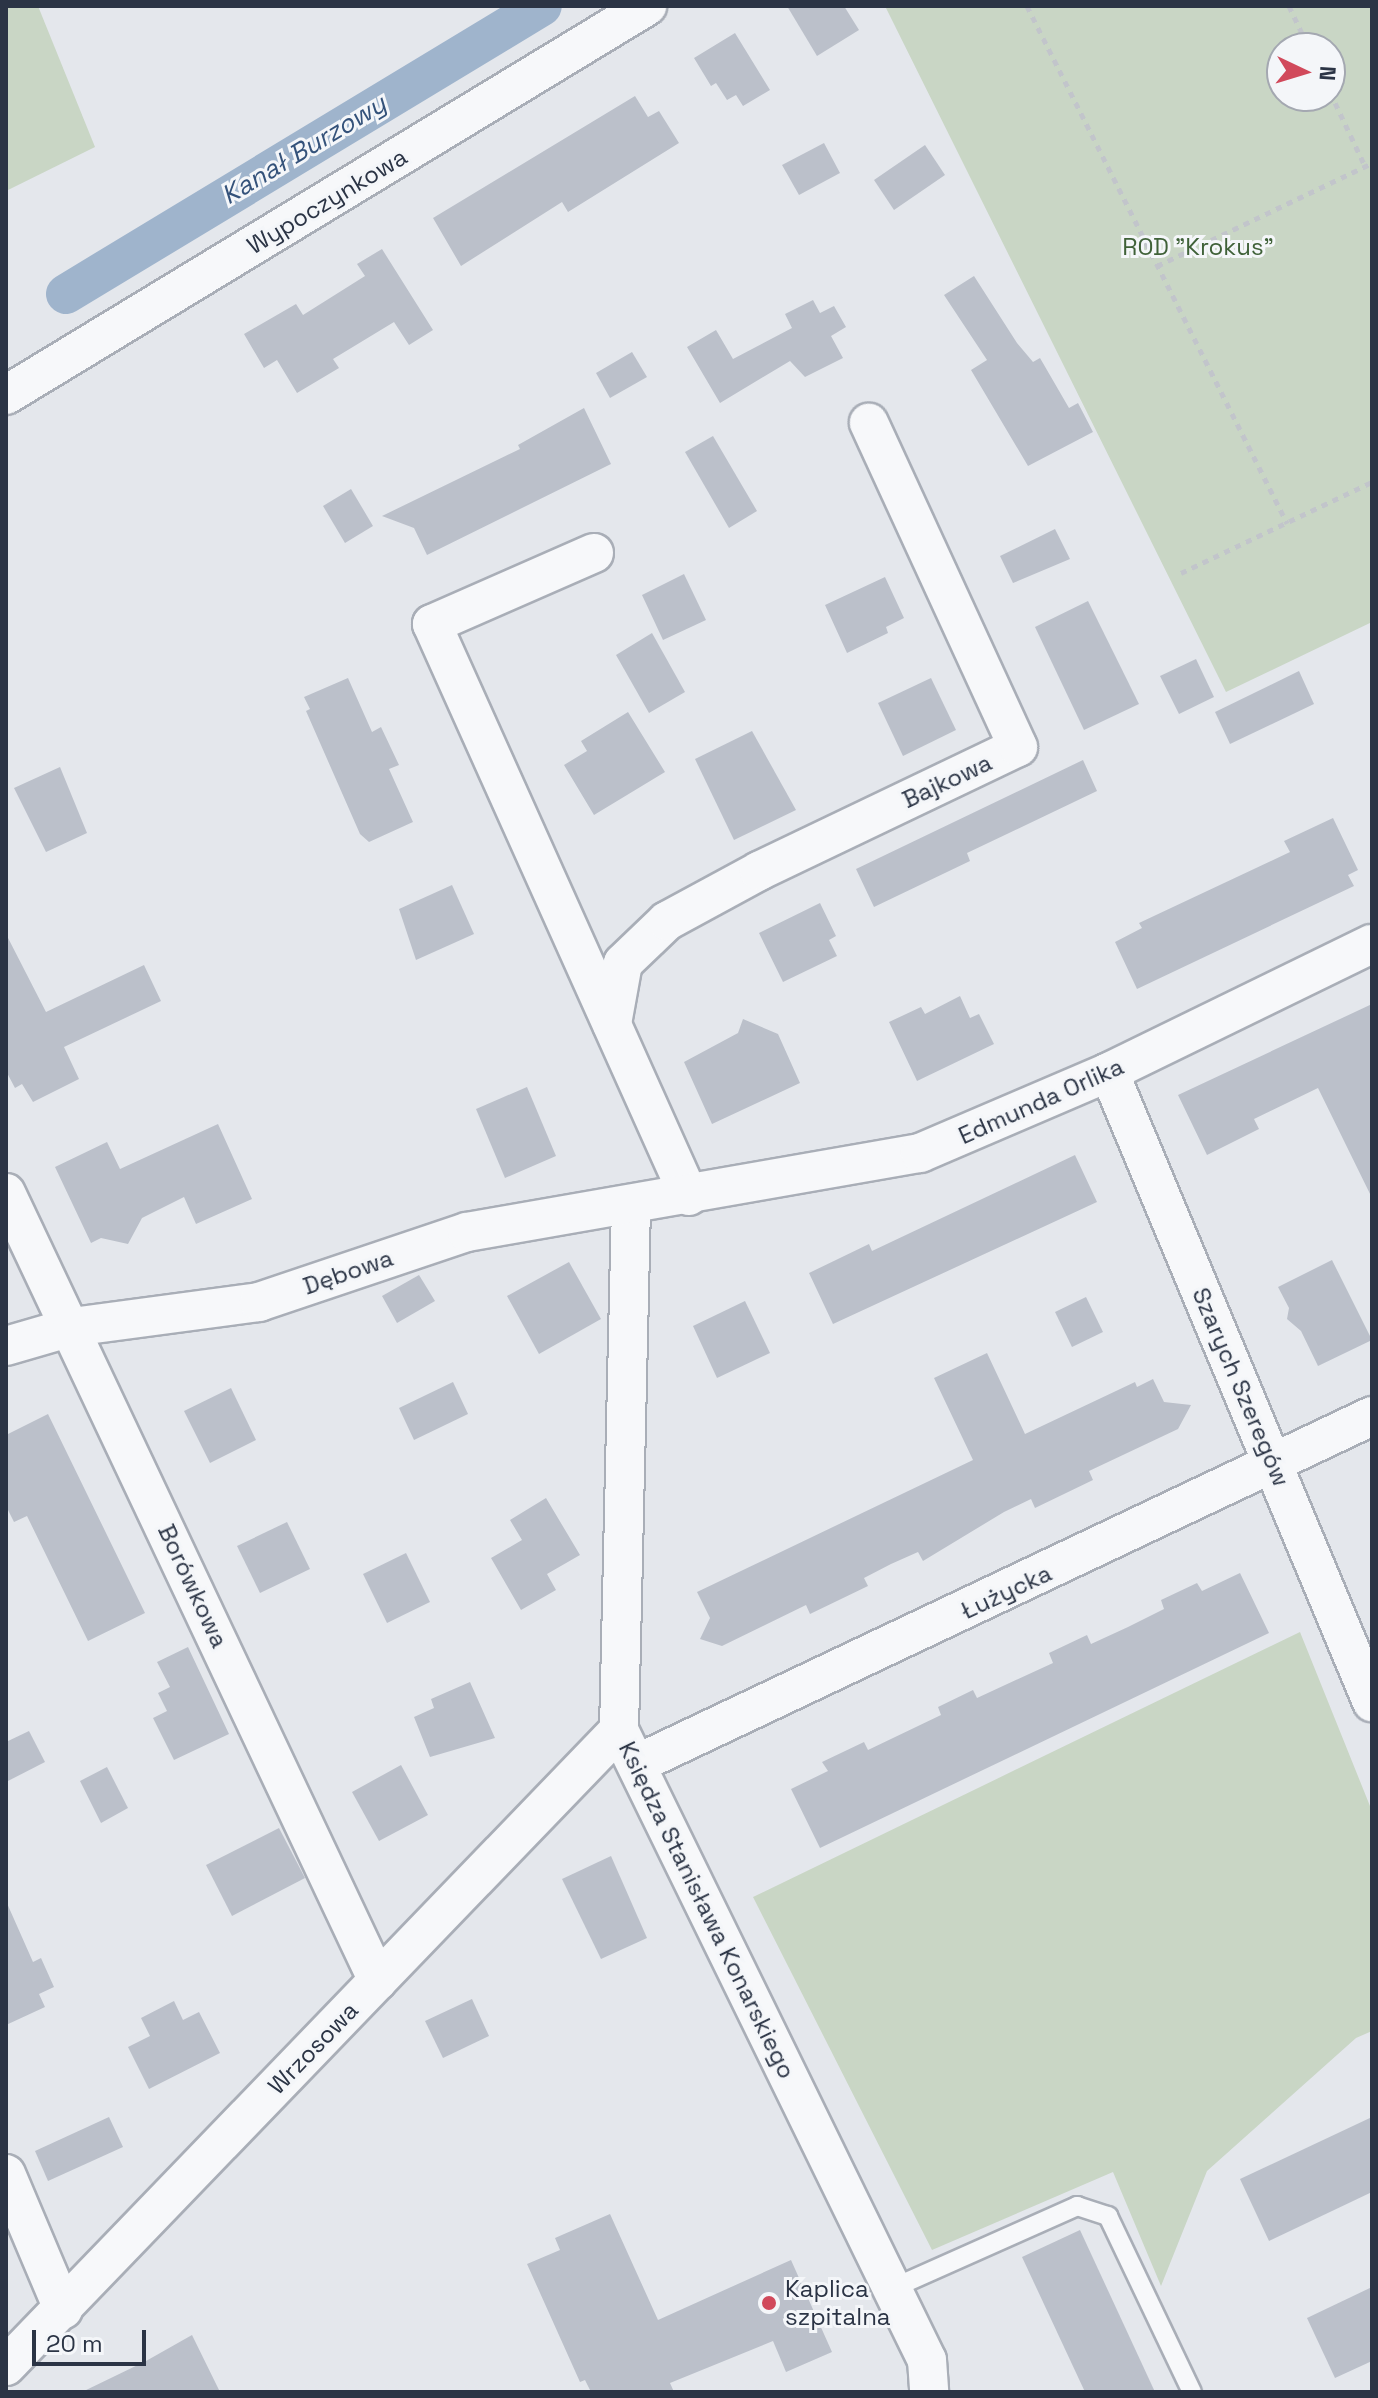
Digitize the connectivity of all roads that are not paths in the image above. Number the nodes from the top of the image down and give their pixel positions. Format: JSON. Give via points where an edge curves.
{"nodes":[{"id":1,"x":647,"y":6,"type":"edge"},
{"id":2,"x":6,"y":395,"type":"edge"},
{"id":3,"x":869,"y":423,"type":"dead end"},
{"id":4,"x":594,"y":553,"type":"dead end"},
{"id":5,"x":1372,"y":944,"type":"edge"},
{"id":6,"x":612,"y":1024,"type":"junction"},
{"id":7,"x":1109,"y":1072,"type":"junction"},
{"id":8,"x":6,"y":1193,"type":"edge"},
{"id":9,"x":689,"y":1196,"type":"junction"},
{"id":10,"x":631,"y":1206,"type":"junction"},
{"id":11,"x":72,"y":1327,"type":"junction"},
{"id":12,"x":6,"y":1346,"type":"edge"},
{"id":13,"x":1372,"y":1416,"type":"edge"},
{"id":14,"x":1274,"y":1466,"type":"junction"},
{"id":15,"x":1372,"y":1702,"type":"edge"},
{"id":16,"x":619,"y":1730,"type":"junction"},
{"id":17,"x":639,"y":1763,"type":"junction"},
{"id":18,"x":378,"y":1981,"type":"junction"},
{"id":19,"x":6,"y":2174,"type":"edge"},
{"id":20,"x":891,"y":2289,"type":"junction"},
{"id":21,"x":63,"y":2309,"type":"junction"},
{"id":22,"x":6,"y":2366,"type":"edge"},
{"id":23,"x":929,"y":2392,"type":"edge"},
{"id":24,"x":1192,"y":2392,"type":"edge"}],
"edges":[{"from":1,"to":2,"type":"street","name":"Wypoczynkowa"},
{"from":3,"to":6,"type":"street","name":"Bajkowa","via":[[1018,747],[667,921],[623,963]]},
{"from":4,"to":6,"type":"street","via":[[432,624]]},
{"from":5,"to":7,"type":"street","name":"Edmunda Orlika"},
{"from":6,"to":9,"type":"street"},
{"from":7,"to":9,"type":"street","name":"Edmunda Orlika","via":[[920,1153]]},
{"from":7,"to":14,"type":"street","name":"Szarych Szeregów"},
{"from":8,"to":11,"type":"street","name":"Borówkowa"},
{"from":9,"to":10,"type":"street","name":"Dębowa"},
{"from":10,"to":11,"type":"street","name":"Dębowa","via":[[467,1232],[259,1302]]},
{"from":10,"to":16,"type":"street","name":"Księdza Stanisława Konarskiego"},
{"from":11,"to":12,"type":"street","name":"Dębowa"},
{"from":11,"to":18,"type":"street","name":"Borówkowa"},
{"from":13,"to":14,"type":"street","name":"Łużycka"},
{"from":14,"to":15,"type":"street","name":"Szarych Szeregów"},
{"from":14,"to":17,"type":"street","name":"Łużycka"},
{"from":16,"to":17,"type":"street","name":"Księdza Stanisława Konarskiego"},
{"from":16,"to":18,"type":"street","name":"Wrzosowa"},
{"from":17,"to":20,"type":"street","name":"Księdza Stanisława Konarskiego"},
{"from":18,"to":21,"type":"street","name":"Wrzosowa"},
{"from":19,"to":21,"type":"street"},
{"from":20,"to":23,"type":"street","name":"Księdza Stanisława Konarskiego","via":[[927,2360]]},
{"from":20,"to":24,"type":"lane","via":[[1077,2206],[1088,2209],[1108,2216]]},
{"from":21,"to":22,"type":"street","name":"Wrzosowa"}]}
